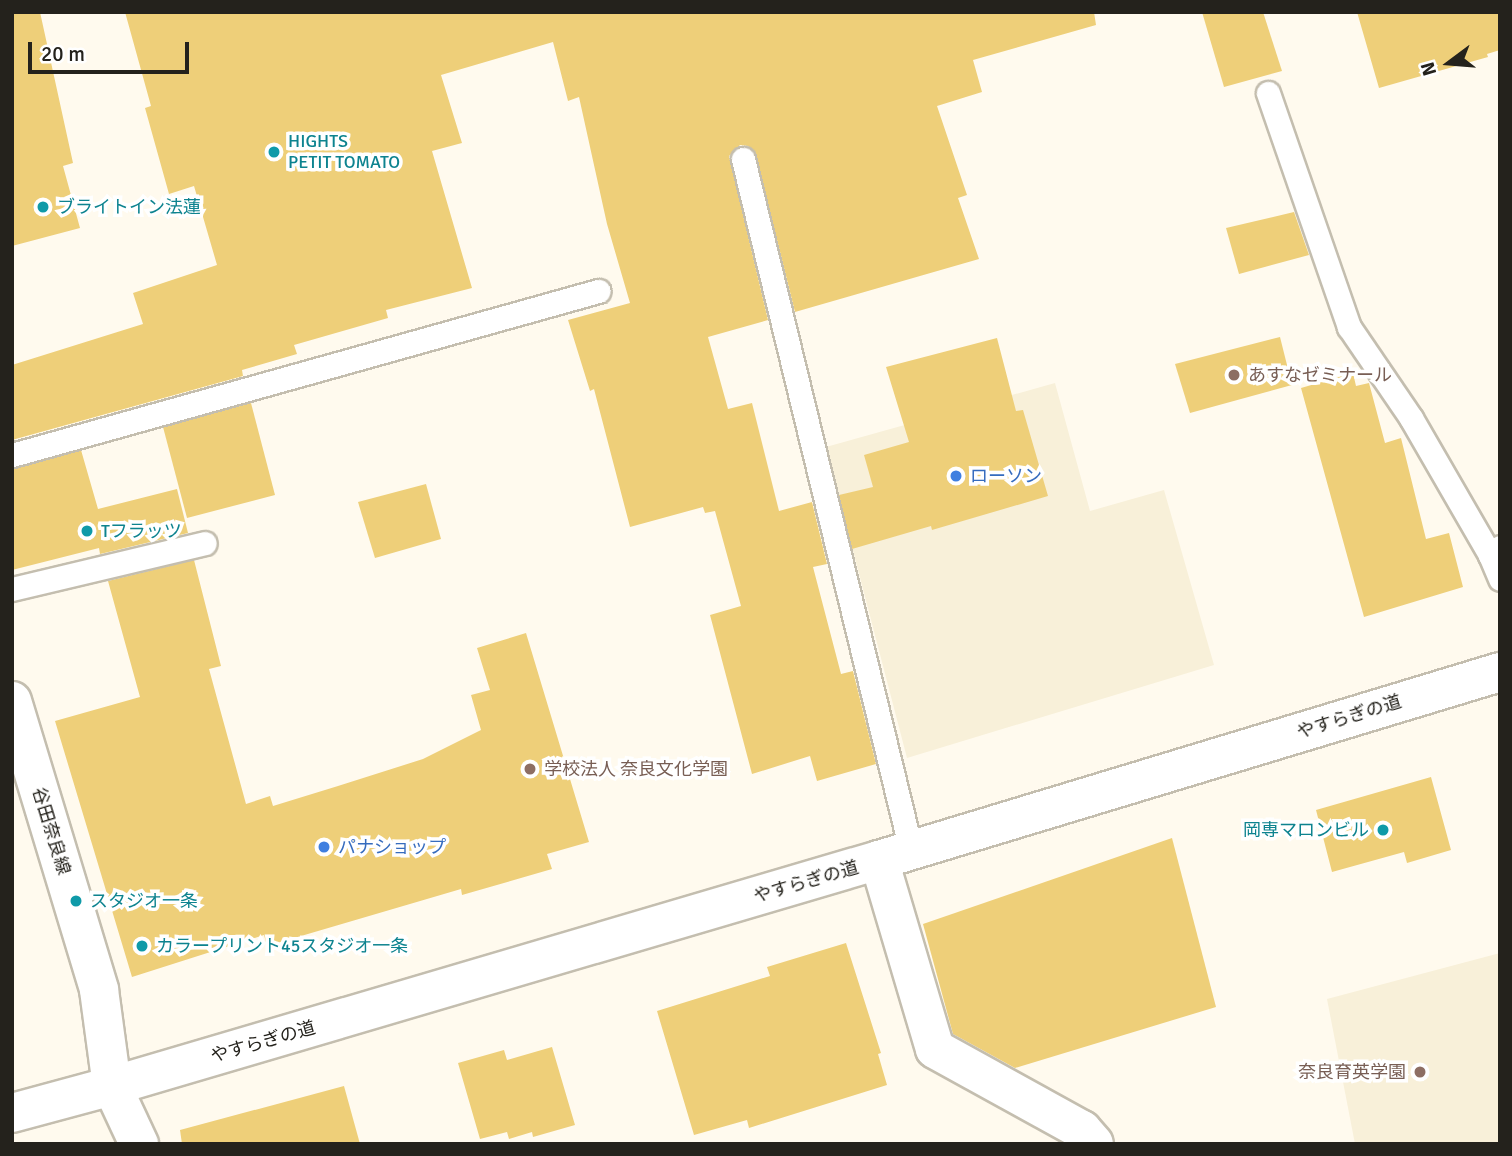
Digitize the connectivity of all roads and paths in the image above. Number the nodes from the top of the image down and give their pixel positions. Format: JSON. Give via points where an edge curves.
{"nodes":[{"id":1,"x":1268,"y":93,"type":"dead end"},
{"id":2,"x":743,"y":159,"type":"dead end"},
{"id":3,"x":597,"y":291,"type":"dead end"},
{"id":4,"x":12,"y":455,"type":"edge"},
{"id":5,"x":205,"y":542,"type":"dead end"},
{"id":6,"x":1495,"y":551,"type":"edge"},
{"id":7,"x":1500,"y":579,"type":"edge"},
{"id":8,"x":12,"y":589,"type":"edge"},
{"id":9,"x":1500,"y":672,"type":"edge"},
{"id":10,"x":12,"y":701,"type":"edge"},
{"id":11,"x":895,"y":855,"type":"junction"},
{"id":12,"x":112,"y":1086,"type":"junction"},
{"id":13,"x":12,"y":1113,"type":"edge"},
{"id":14,"x":139,"y":1144,"type":"edge"},
{"id":15,"x":1094,"y":1144,"type":"edge"}],
"edges":[{"from":1,"to":6,"type":"lane","via":[[1349,327]]},
{"from":2,"to":11,"type":"lane"},
{"from":3,"to":4,"type":"lane"},
{"from":5,"to":8,"type":"lane"},
{"from":6,"to":7,"type":"lane"},
{"from":9,"to":11,"type":"street","name":"やすらぎの道"},
{"from":10,"to":12,"type":"street","name":"谷田奈良線","via":[[99,990]]},
{"from":11,"to":12,"type":"street","name":"やすらぎの道"},
{"from":11,"to":15,"type":"street","via":[[935,1049],[1082,1130]]},
{"from":12,"to":13,"type":"street","name":"やすらぎの道"},
{"from":12,"to":14,"type":"street","name":"谷田奈良線"}]}
